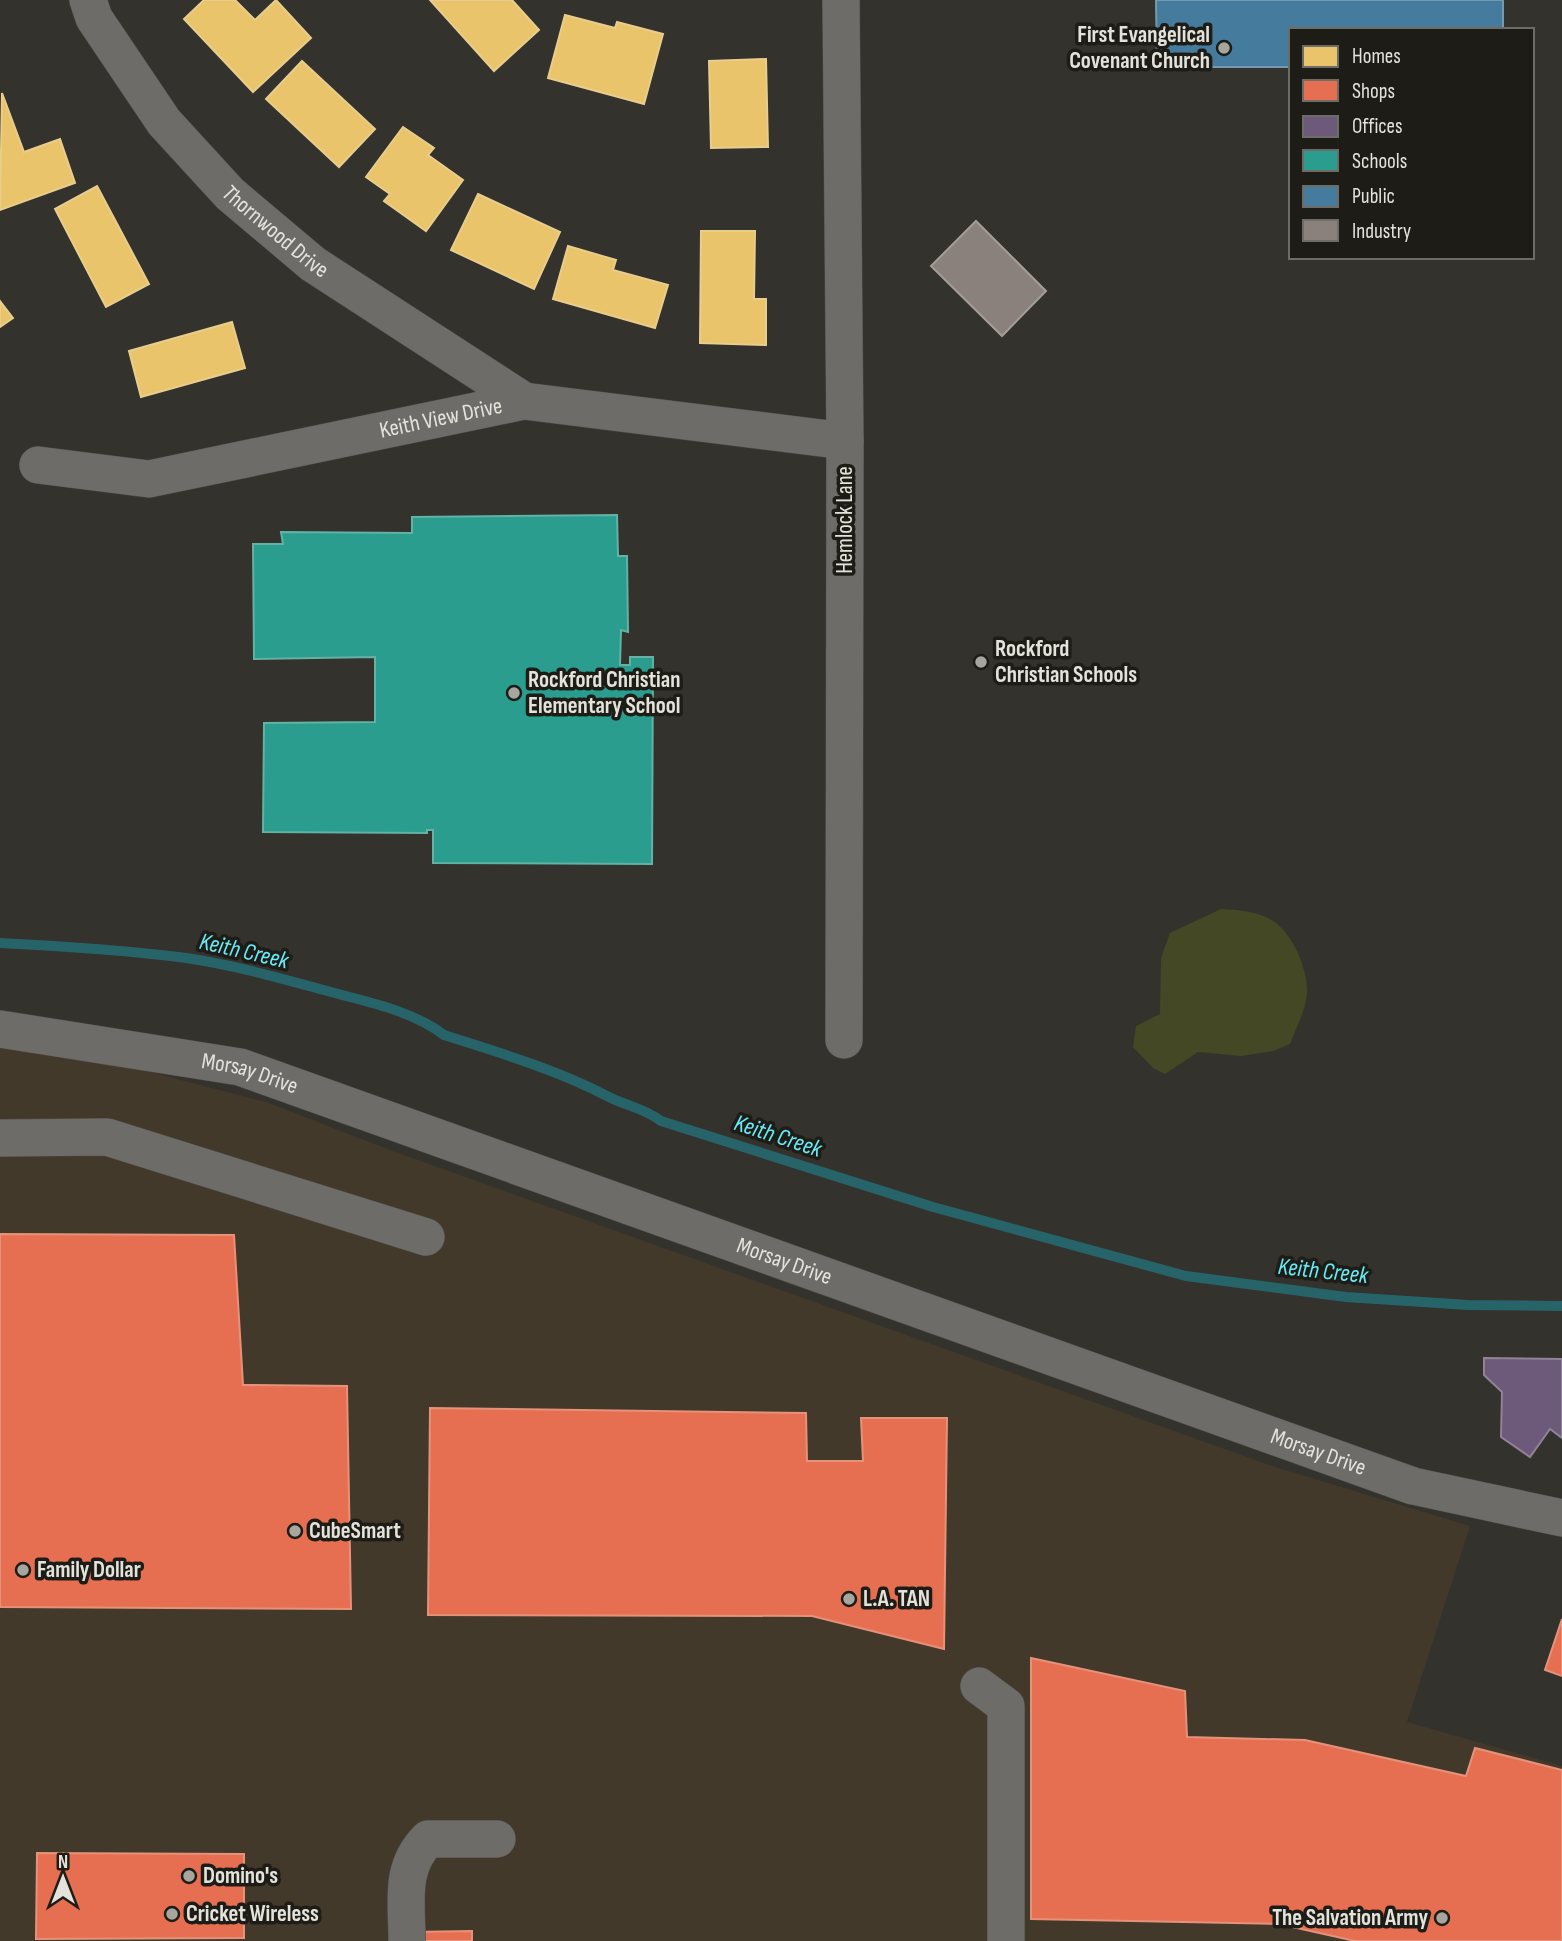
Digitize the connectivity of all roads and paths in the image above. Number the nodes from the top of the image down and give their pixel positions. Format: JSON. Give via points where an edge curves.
{"nodes":[{"id":1,"x":88,"y":0,"type":"edge"},
{"id":2,"x":841,"y":0,"type":"edge"},
{"id":3,"x":524,"y":401,"type":"junction"},
{"id":4,"x":845,"y":441,"type":"junction"},
{"id":5,"x":38,"y":465,"type":"dead end"},
{"id":6,"x":0,"y":1029,"type":"edge"},
{"id":7,"x":844,"y":1040,"type":"dead end"},
{"id":8,"x":0,"y":1138,"type":"edge"},
{"id":9,"x":426,"y":1237,"type":"dead end"},
{"id":10,"x":1562,"y":1518,"type":"edge"},
{"id":11,"x":979,"y":1686,"type":"dead end"},
{"id":12,"x":497,"y":1839,"type":"dead end"},
{"id":13,"x":407,"y":1941,"type":"edge"},
{"id":14,"x":1006,"y":1941,"type":"edge"}],
"edges":[{"from":1,"to":3,"type":"street","name":"Thornwood Drive","via":[[94,18],[164,122],[230,194],[313,264]]},
{"from":2,"to":4,"type":"street","name":"Hemlock Lane"},
{"from":3,"to":4,"type":"street","name":"Keith View Drive"},
{"from":3,"to":5,"type":"street","name":"Keith View Drive","via":[[149,479]]},
{"from":4,"to":7,"type":"street","name":"Hemlock Lane"},
{"from":6,"to":10,"type":"street","name":"Morsay Drive","via":[[240,1067],[1413,1486]]},
{"from":8,"to":9,"type":"street","via":[[107,1137]]},
{"from":11,"to":14,"type":"street","via":[[1006,1706]]},
{"from":12,"to":13,"type":"street","via":[[428,1839],[413,1854],[407,1876]]}]}
